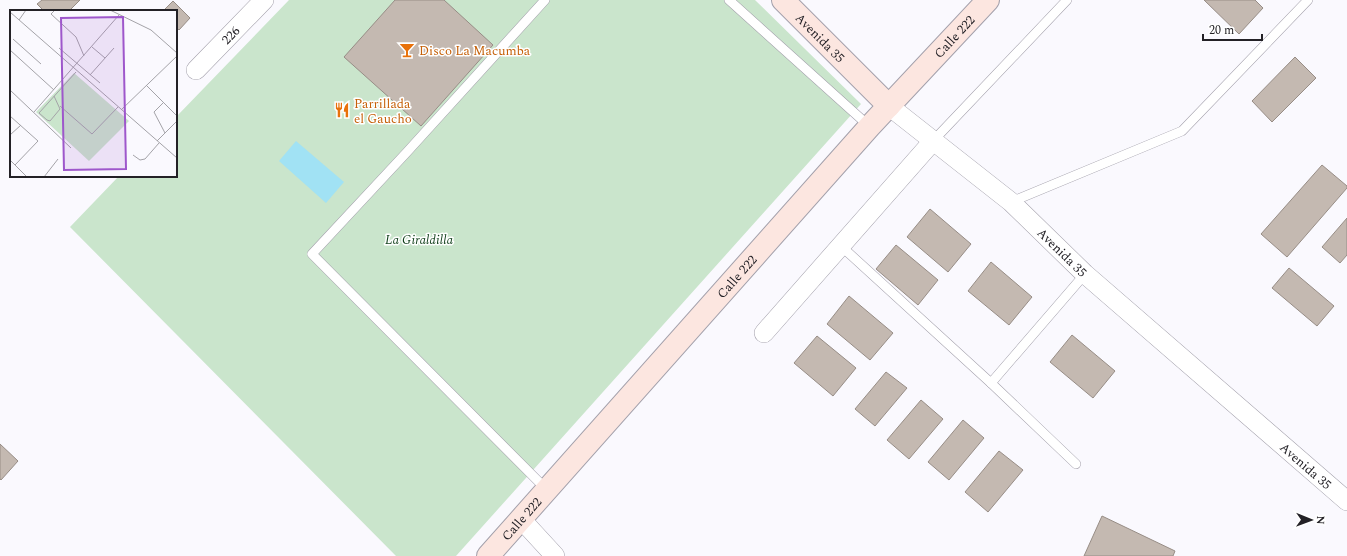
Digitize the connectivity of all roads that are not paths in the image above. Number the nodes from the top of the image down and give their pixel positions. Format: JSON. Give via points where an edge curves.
{"nodes":[{"id":1,"x":264,"y":0,"type":"edge"},
{"id":2,"x":545,"y":0,"type":"edge"},
{"id":3,"x":730,"y":0,"type":"edge"},
{"id":4,"x":783,"y":0,"type":"edge"},
{"id":5,"x":988,"y":0,"type":"edge"},
{"id":6,"x":1067,"y":0,"type":"edge"},
{"id":7,"x":1308,"y":0,"type":"edge"},
{"id":8,"x":196,"y":70,"type":"dead end"},
{"id":9,"x":889,"y":106,"type":"junction"},
{"id":10,"x":870,"y":126,"type":"junction"},
{"id":11,"x":933,"y":141,"type":"junction"},
{"id":12,"x":1011,"y":202,"type":"junction"},
{"id":13,"x":841,"y":246,"type":"junction"},
{"id":14,"x":1085,"y":274,"type":"junction"},
{"id":15,"x":764,"y":333,"type":"dead end"},
{"id":16,"x":991,"y":383,"type":"junction"},
{"id":17,"x":1076,"y":464,"type":"dead end"},
{"id":18,"x":547,"y":490,"type":"junction"},
{"id":19,"x":1347,"y":500,"type":"edge"},
{"id":20,"x":521,"y":519,"type":"junction"},
{"id":21,"x":488,"y":556,"type":"edge"},
{"id":22,"x":555,"y":556,"type":"edge"}],
"edges":[{"from":1,"to":8,"type":"street","name":"226"},
{"from":2,"to":18,"type":"lane","via":[[312,254]]},
{"from":3,"to":10,"type":"lane"},
{"from":4,"to":9,"type":"main road","name":"Avenida 35"},
{"from":5,"to":9,"type":"main road","name":"Calle 222"},
{"from":6,"to":11,"type":"lane"},
{"from":7,"to":12,"type":"lane","via":[[1182,131]]},
{"from":9,"to":10,"type":"main road","name":"Calle 222"},
{"from":9,"to":11,"type":"street","name":"Avenida 35"},
{"from":10,"to":18,"type":"main road","name":"Calle 222"},
{"from":11,"to":12,"type":"street","name":"Avenida 35"},
{"from":11,"to":13,"type":"street"},
{"from":12,"to":14,"type":"street","name":"Avenida 35"},
{"from":13,"to":15,"type":"street"},
{"from":13,"to":16,"type":"lane"},
{"from":14,"to":16,"type":"lane"},
{"from":14,"to":19,"type":"street","name":"Avenida 35"},
{"from":16,"to":17,"type":"lane"},
{"from":18,"to":20,"type":"main road","name":"Calle 222"},
{"from":20,"to":21,"type":"main road","name":"Calle 222"},
{"from":20,"to":22,"type":"street"}]}
